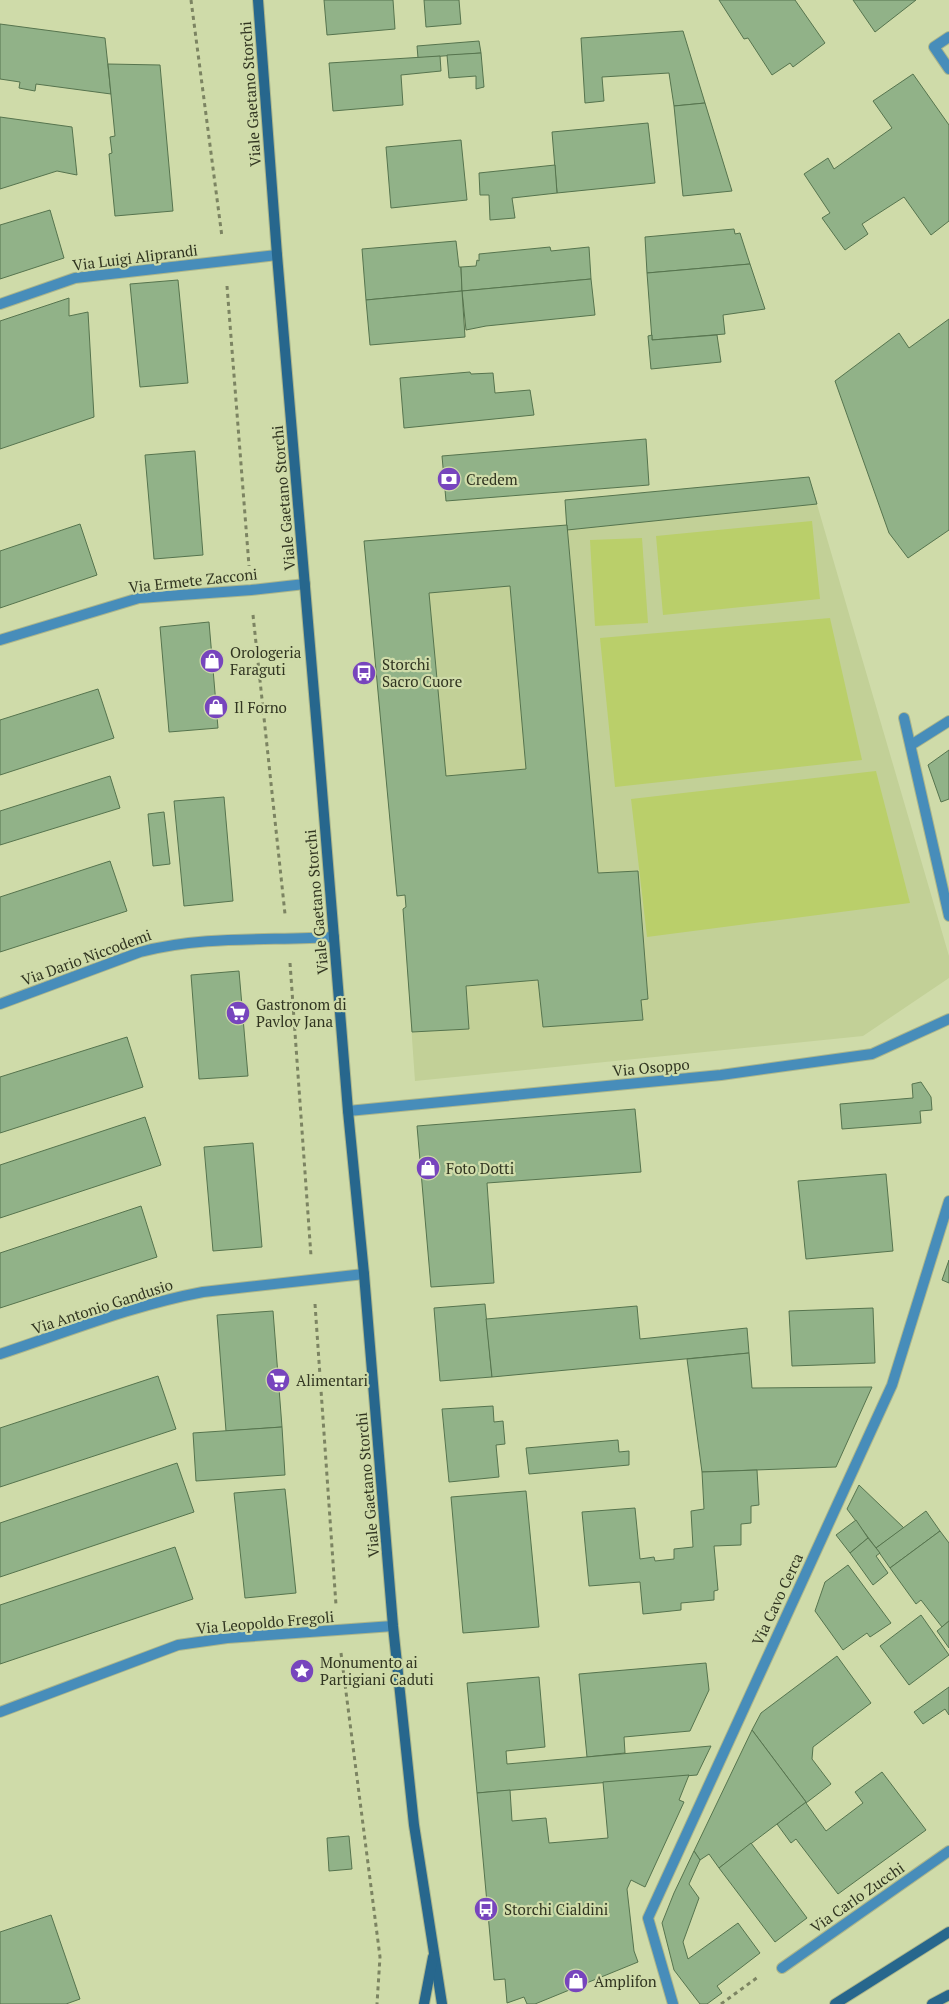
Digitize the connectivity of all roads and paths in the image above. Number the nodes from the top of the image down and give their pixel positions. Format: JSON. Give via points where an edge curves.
{"nodes":[{"id":1,"x":191,"y":0,"type":"edge"},
{"id":2,"x":258,"y":0,"type":"edge"},
{"id":3,"x":949,"y":37,"type":"edge"},
{"id":4,"x":949,"y":69,"type":"edge"},
{"id":5,"x":277,"y":255,"type":"junction"},
{"id":6,"x":225,"y":260,"type":"junction"},
{"id":7,"x":0,"y":304,"type":"edge"},
{"id":8,"x":305,"y":584,"type":"junction"},
{"id":9,"x":251,"y":590,"type":"junction"},
{"id":10,"x":0,"y":640,"type":"edge"},
{"id":11,"x":904,"y":718,"type":"dead end"},
{"id":12,"x":949,"y":720,"type":"edge"},
{"id":13,"x":911,"y":745,"type":"junction"},
{"id":14,"x":949,"y":916,"type":"edge"},
{"id":15,"x":334,"y":937,"type":"junction"},
{"id":16,"x":288,"y":940,"type":"junction"},
{"id":17,"x":0,"y":1004,"type":"edge"},
{"id":18,"x":949,"y":1019,"type":"edge"},
{"id":19,"x":348,"y":1111,"type":"junction"},
{"id":20,"x":949,"y":1201,"type":"edge"},
{"id":21,"x":364,"y":1274,"type":"junction"},
{"id":22,"x":313,"y":1279,"type":"junction"},
{"id":23,"x":0,"y":1354,"type":"edge"},
{"id":24,"x":394,"y":1626,"type":"junction"},
{"id":25,"x":338,"y":1631,"type":"junction"},
{"id":26,"x":0,"y":1712,"type":"edge"},
{"id":27,"x":949,"y":1851,"type":"edge"},
{"id":28,"x":949,"y":1932,"type":"edge"},
{"id":29,"x":435,"y":1949,"type":"junction"},
{"id":30,"x":782,"y":1968,"type":"dead end"},
{"id":31,"x":949,"y":1995,"type":"edge"},
{"id":32,"x":377,"y":2004,"type":"edge"},
{"id":33,"x":424,"y":2004,"type":"edge"},
{"id":34,"x":442,"y":2004,"type":"edge"},
{"id":35,"x":674,"y":2004,"type":"edge"},
{"id":36,"x":835,"y":2004,"type":"edge"},
{"id":37,"x":932,"y":2004,"type":"edge"}],
"edges":[{"from":1,"to":6,"type":"path"},
{"from":2,"to":5,"type":"street","name":"Viale Gaetano Storchi"},
{"from":3,"to":4,"type":"street","via":[[934,47]]},
{"from":5,"to":6,"type":"street","name":"Via Luigi Aliprandi"},
{"from":5,"to":8,"type":"street","name":"Viale Gaetano Storchi"},
{"from":6,"to":7,"type":"street","name":"Via Luigi Aliprandi","via":[[75,278]]},
{"from":6,"to":9,"type":"path"},
{"from":8,"to":9,"type":"street","name":"Via Ermete Zacconi"},
{"from":8,"to":15,"type":"street","name":"Viale Gaetano Storchi"},
{"from":9,"to":10,"type":"street","name":"Via Ermete Zacconi","via":[[139,598]]},
{"from":9,"to":16,"type":"path"},
{"from":11,"to":13,"type":"street"},
{"from":12,"to":13,"type":"street"},
{"from":13,"to":14,"type":"street"},
{"from":15,"to":16,"type":"street","name":"Via Dario Niccodemi"},
{"from":15,"to":19,"type":"street","name":"Viale Gaetano Storchi"},
{"from":16,"to":17,"type":"street","name":"Via Dario Niccodemi","via":[[184,942],[161,946]]},
{"from":16,"to":22,"type":"path"},
{"from":18,"to":19,"type":"street","name":"Via Osoppo","via":[[872,1054],[721,1076]]},
{"from":19,"to":21,"type":"street","name":"Viale Gaetano Storchi"},
{"from":20,"to":35,"type":"street","name":"Via Cavo Cerca","via":[[892,1385],[648,1918]]},
{"from":21,"to":22,"type":"street","name":"Via Antonio Gandusio"},
{"from":21,"to":24,"type":"street","name":"Viale Gaetano Storchi"},
{"from":22,"to":23,"type":"street","name":"Via Antonio Gandusio","via":[[176,1297]]},
{"from":22,"to":25,"type":"path"},
{"from":24,"to":25,"type":"street","name":"Via Leopoldo Fregoli"},
{"from":24,"to":29,"type":"street","name":"Viale Gaetano Storchi","via":[[414,1825]]},
{"from":25,"to":26,"type":"street","name":"Via Leopoldo Fregoli","via":[[227,1638],[178,1645]]},
{"from":25,"to":32,"type":"path","via":[[380,1957]]},
{"from":27,"to":30,"type":"street","name":"Via Carlo Zucchi"},
{"from":28,"to":36,"type":"street"},
{"from":29,"to":33,"type":"street","name":"Viale Gaetano Storchi"},
{"from":29,"to":34,"type":"street","name":"Viale Gaetano Storchi"},
{"from":31,"to":37,"type":"street"}]}
